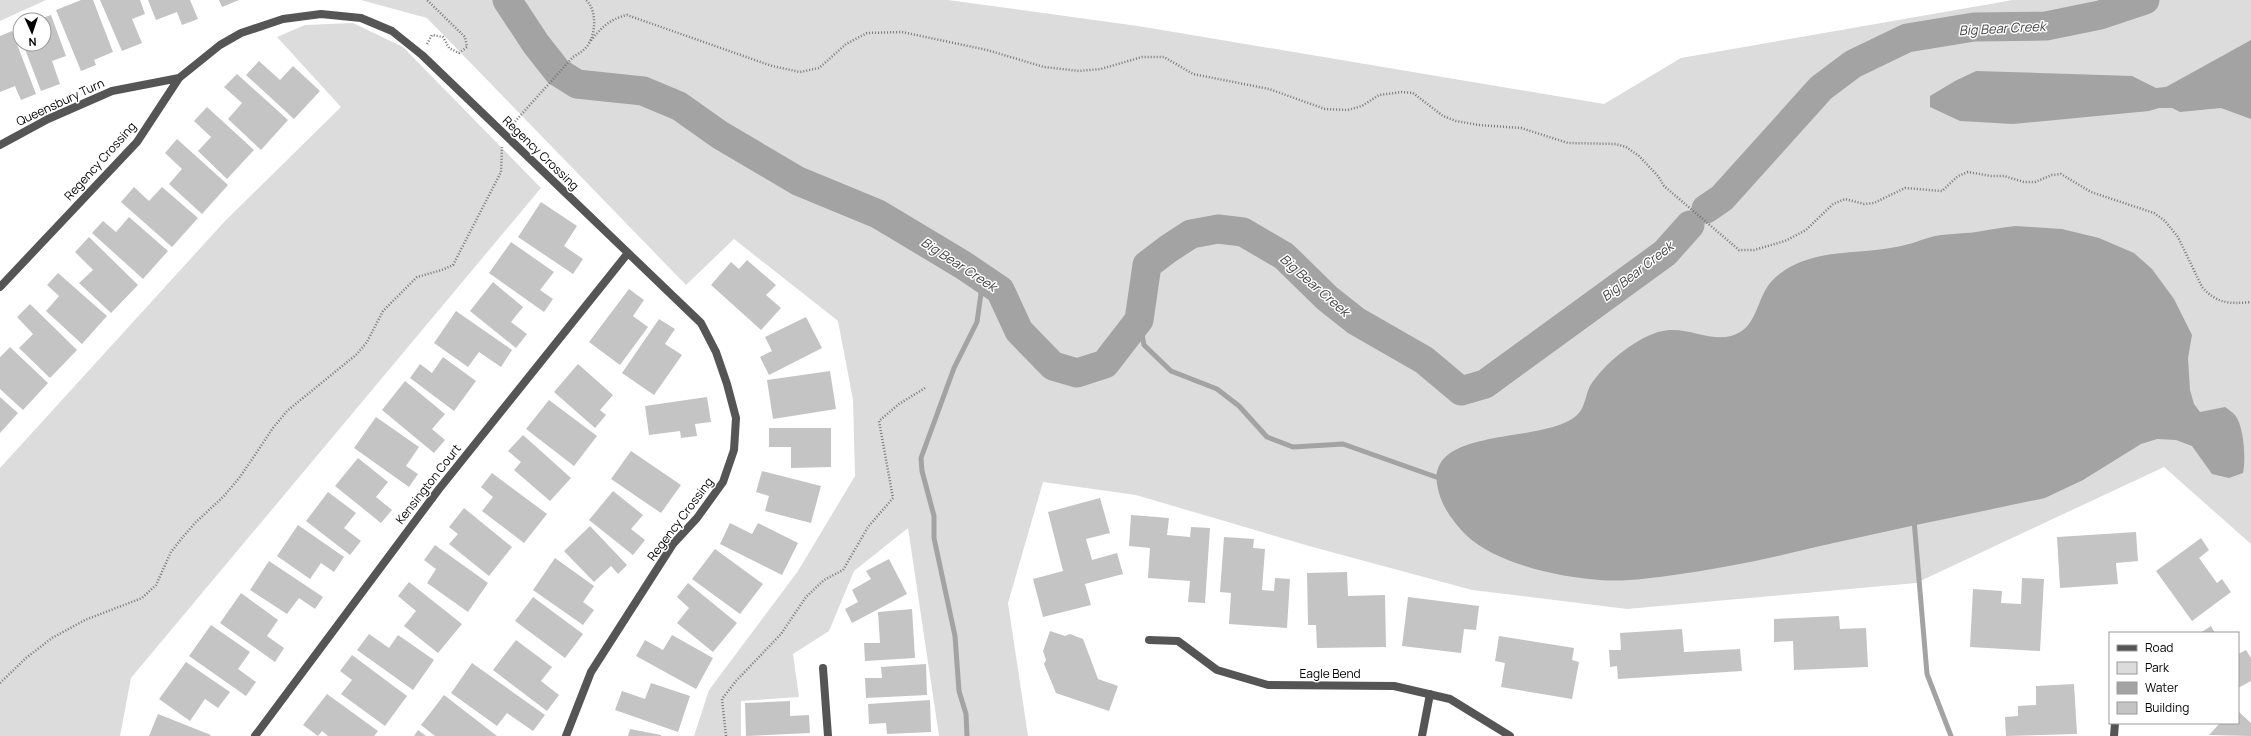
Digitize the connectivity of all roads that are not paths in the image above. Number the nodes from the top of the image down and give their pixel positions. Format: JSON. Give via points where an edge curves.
{"nodes":[{"id":1,"x":179,"y":78,"type":"junction"},
{"id":2,"x":0,"y":145,"type":"edge"},
{"id":3,"x":628,"y":253,"type":"junction"},
{"id":4,"x":0,"y":287,"type":"edge"},
{"id":5,"x":1149,"y":640,"type":"dead end"},
{"id":6,"x":823,"y":668,"type":"dead end"},
{"id":7,"x":1430,"y":694,"type":"junction"},
{"id":8,"x":2115,"y":724,"type":"edge"},
{"id":9,"x":255,"y":736,"type":"edge"},
{"id":10,"x":566,"y":736,"type":"edge"},
{"id":11,"x":828,"y":736,"type":"edge"},
{"id":12,"x":1422,"y":736,"type":"edge"},
{"id":13,"x":1510,"y":736,"type":"edge"},
{"id":14,"x":2114,"y":736,"type":"edge"}],
"edges":[{"from":1,"to":2,"type":"street","name":"Queensbury Turn","via":[[112,91],[48,118]]},
{"from":1,"to":3,"type":"street","name":"Regency Crossing","via":[[220,45],[241,33],[283,20],[321,14],[361,18],[392,31],[422,55]]},
{"from":1,"to":4,"type":"street","name":"Regency Crossing","via":[[137,142]]},
{"from":3,"to":9,"type":"street","name":"Kensington Court","via":[[434,495]]},
{"from":3,"to":10,"type":"street","name":"Regency Crossing","via":[[701,323],[713,346],[727,384],[736,418],[734,450],[723,482],[697,518],[673,544],[591,672]]},
{"from":5,"to":7,"type":"street","name":"Eagle Bend","via":[[1178,641],[1217,670],[1268,685],[1394,686]]},
{"from":6,"to":11,"type":"street"},
{"from":7,"to":12,"type":"street"},
{"from":7,"to":13,"type":"street","name":"Eagle Bend","via":[[1450,699]]},
{"from":8,"to":14,"type":"street"}]}
